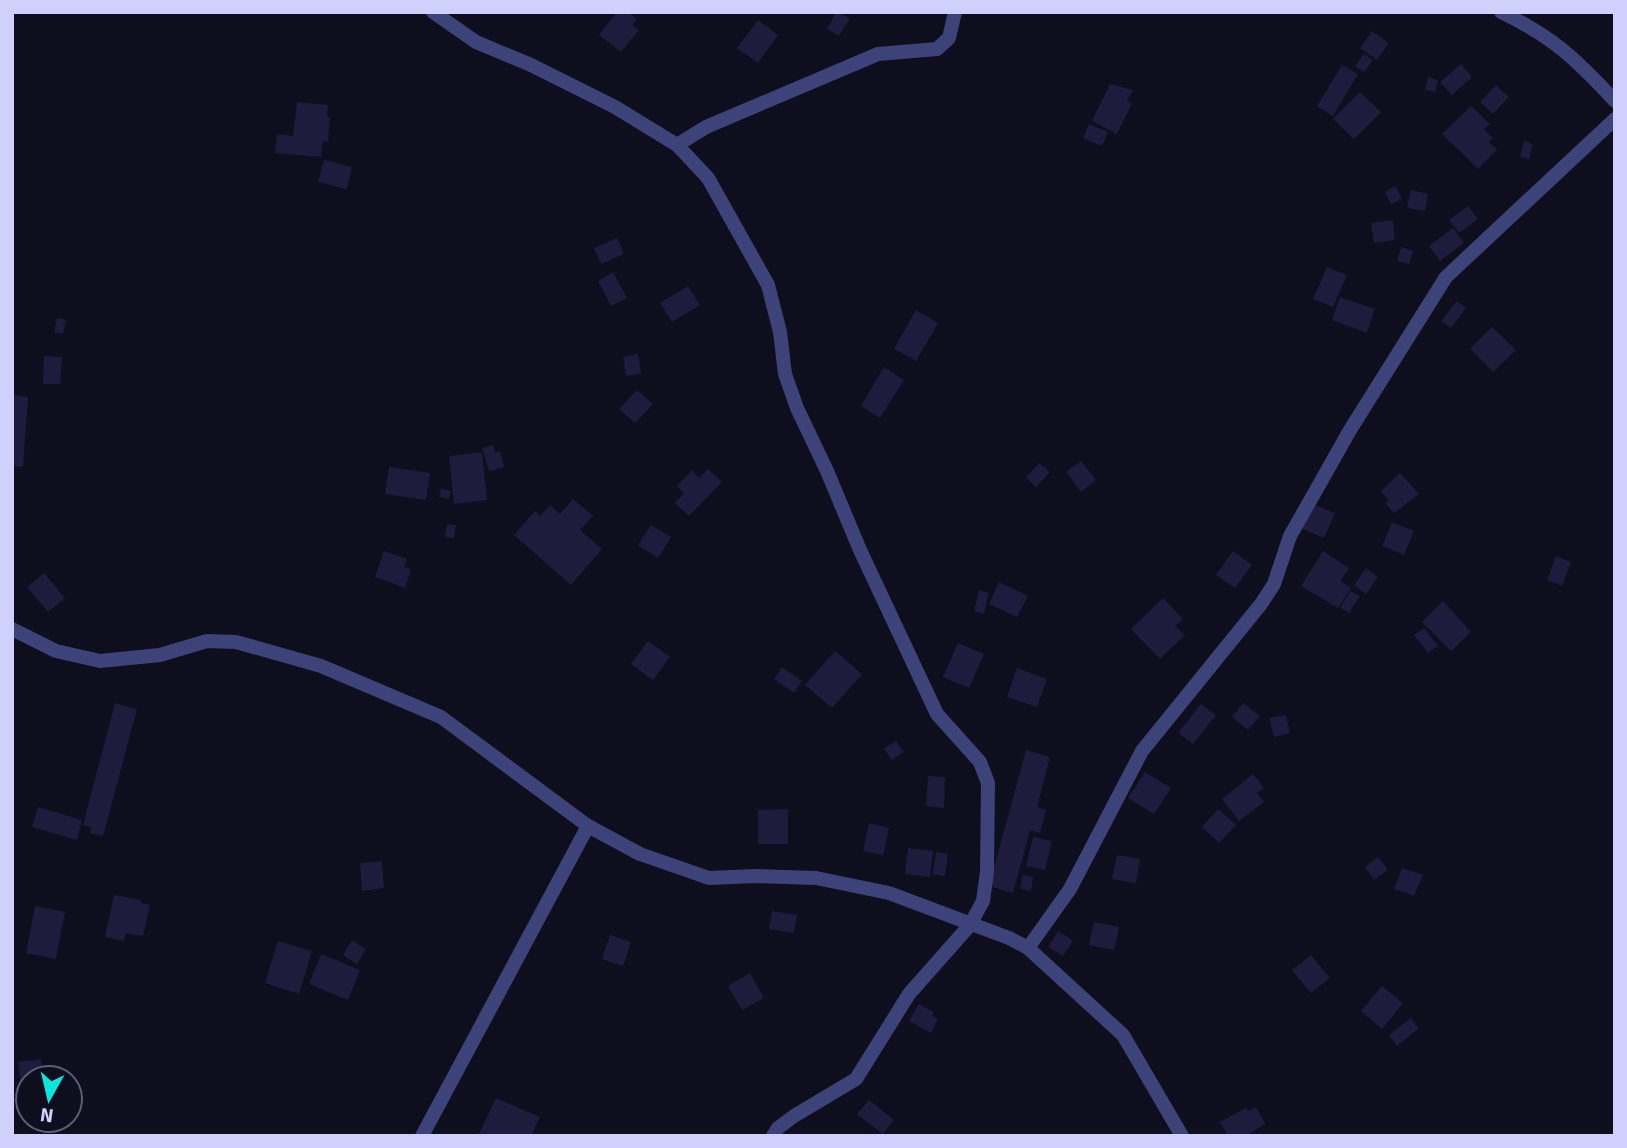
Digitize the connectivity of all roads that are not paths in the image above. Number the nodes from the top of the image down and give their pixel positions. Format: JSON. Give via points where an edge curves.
{"nodes":[{"id":1,"x":433,"y":12,"type":"edge"},
{"id":2,"x":955,"y":12,"type":"edge"},
{"id":3,"x":1501,"y":12,"type":"edge"},
{"id":4,"x":1615,"y":101,"type":"edge"},
{"id":5,"x":1615,"y":119,"type":"edge"},
{"id":6,"x":677,"y":145,"type":"junction"},
{"id":7,"x":12,"y":629,"type":"edge"},
{"id":8,"x":588,"y":826,"type":"junction"},
{"id":9,"x":970,"y":925,"type":"junction"},
{"id":10,"x":1028,"y":948,"type":"junction"},
{"id":11,"x":422,"y":1136,"type":"edge"},
{"id":12,"x":773,"y":1136,"type":"edge"},
{"id":13,"x":1182,"y":1136,"type":"edge"}],
"edges":[{"from":1,"to":6,"type":"street","via":[[476,42],[615,107]]},
{"from":2,"to":6,"type":"street","via":[[949,38],[937,49],[878,54],[706,127]]},
{"from":3,"to":4,"type":"street","via":[[1552,40]]},
{"from":5,"to":10,"type":"street","via":[[1446,276],[1290,536],[1274,584],[1142,751],[1070,889]]},
{"from":6,"to":9,"type":"street","via":[[708,178],[768,285],[785,374],[797,408],[937,714],[980,762],[988,782],[983,901]]},
{"from":7,"to":8,"type":"street","via":[[55,650],[100,661],[160,655],[207,641],[236,642],[321,666],[441,717]]},
{"from":8,"to":9,"type":"street","via":[[640,854],[709,878],[816,878],[889,893]]},
{"from":8,"to":11,"type":"street"},
{"from":9,"to":10,"type":"street"},
{"from":9,"to":12,"type":"street","via":[[909,994],[856,1079],[794,1116]]},
{"from":10,"to":13,"type":"street","via":[[1124,1035]]}]}
